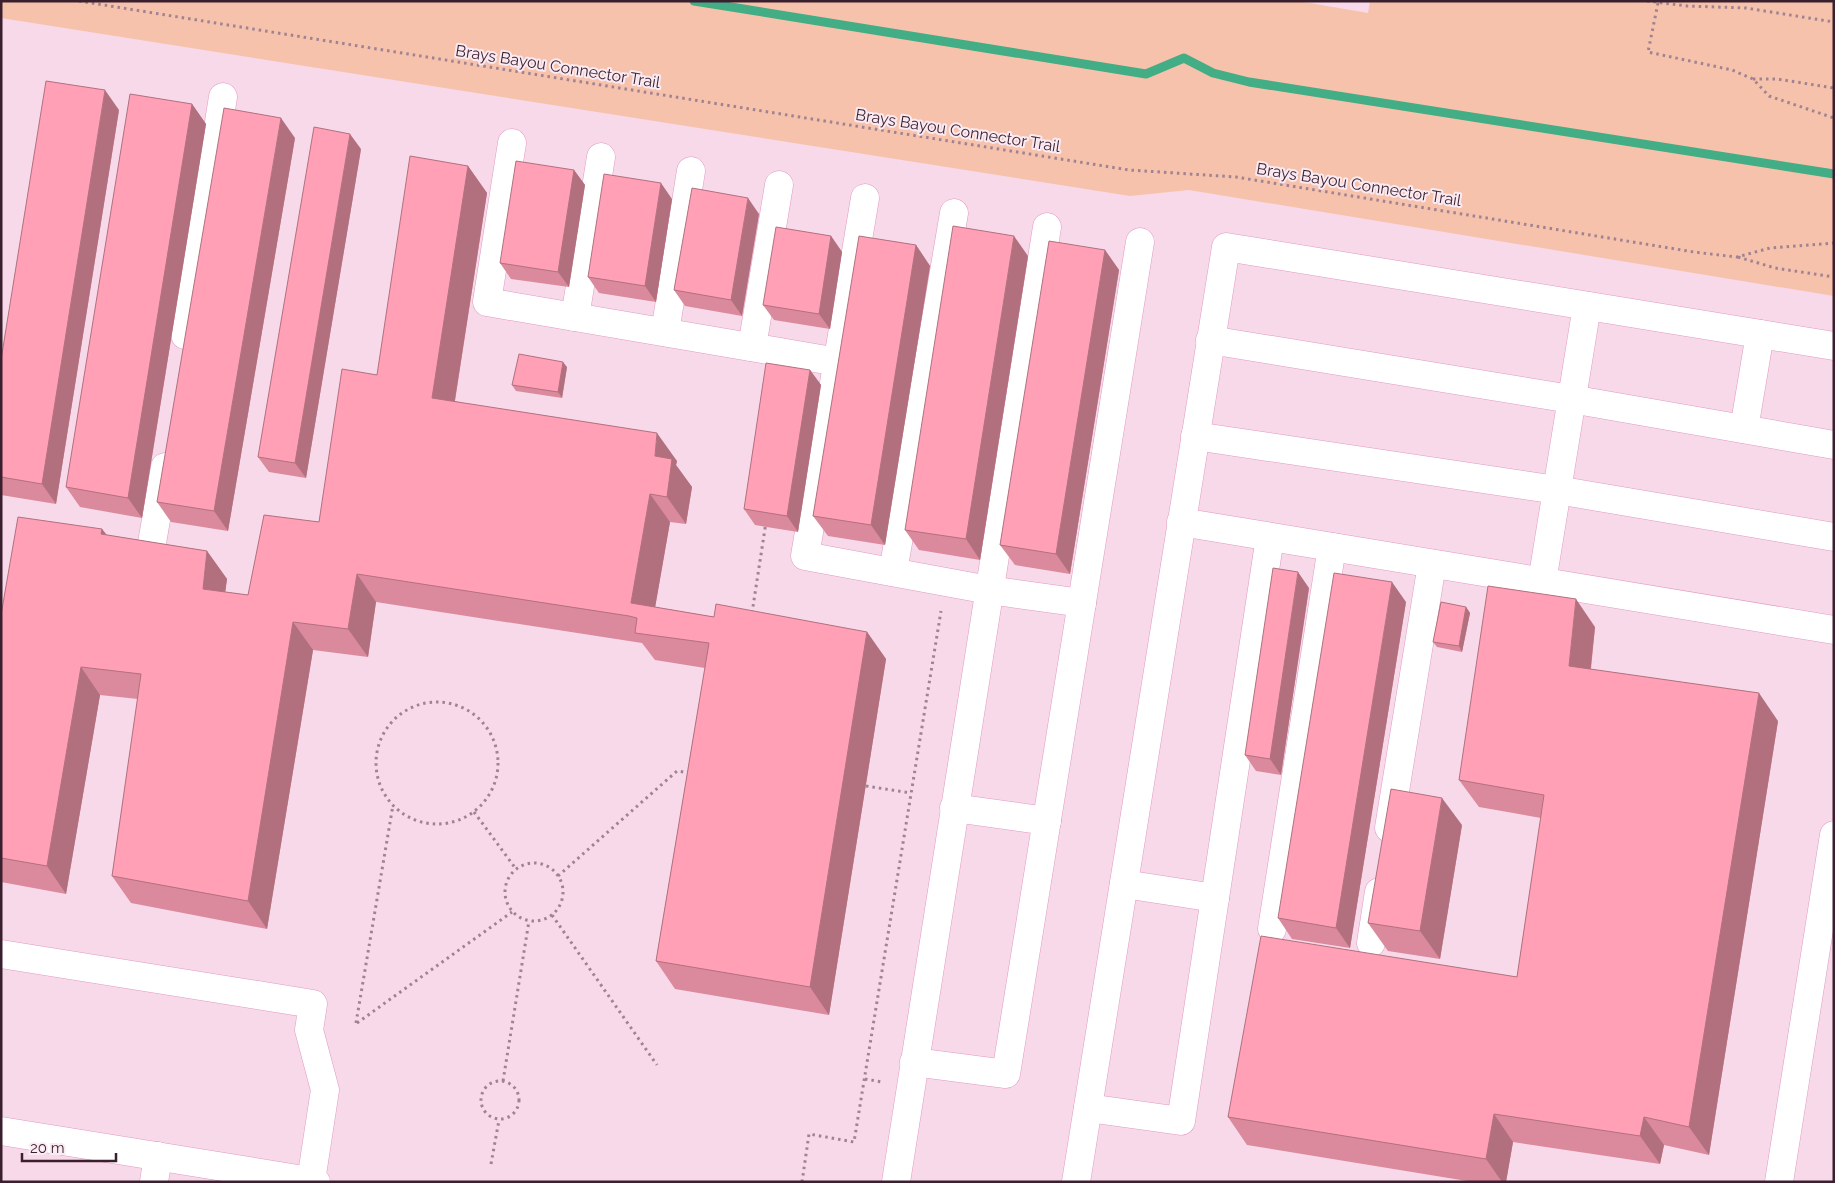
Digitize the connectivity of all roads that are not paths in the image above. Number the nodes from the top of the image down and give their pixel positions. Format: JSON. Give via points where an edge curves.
{"nodes":[{"id":1,"x":223,"y":97,"type":"dead end"},
{"id":2,"x":512,"y":143,"type":"dead end"},
{"id":3,"x":601,"y":157,"type":"dead end"},
{"id":4,"x":691,"y":171,"type":"dead end"},
{"id":5,"x":779,"y":185,"type":"dead end"},
{"id":6,"x":865,"y":198,"type":"dead end"},
{"id":7,"x":954,"y":213,"type":"dead end"},
{"id":8,"x":1047,"y":227,"type":"dead end"},
{"id":9,"x":1140,"y":242,"type":"dead end"},
{"id":10,"x":1587,"y":306,"type":"junction"},
{"id":11,"x":575,"y":318,"type":"junction"},
{"id":12,"x":665,"y":332,"type":"junction"},
{"id":13,"x":1760,"y":334,"type":"junction"},
{"id":14,"x":1210,"y":340,"type":"junction"},
{"id":15,"x":1834,"y":346,"type":"edge"},
{"id":16,"x":752,"y":347,"type":"junction"},
{"id":17,"x":182,"y":359,"type":"edge"},
{"id":18,"x":838,"y":362,"type":"junction"},
{"id":19,"x":1571,"y":399,"type":"junction"},
{"id":20,"x":1744,"y":429,"type":"junction"},
{"id":21,"x":1195,"y":436,"type":"junction"},
{"id":22,"x":1834,"y":445,"type":"edge"},
{"id":23,"x":168,"y":446,"type":"edge"},
{"id":24,"x":1557,"y":490,"type":"junction"},
{"id":25,"x":1181,"y":522,"type":"junction"},
{"id":26,"x":1270,"y":537,"type":"junction"},
{"id":27,"x":1834,"y":537,"type":"edge"},
{"id":28,"x":152,"y":543,"type":"edge"},
{"id":29,"x":1332,"y":547,"type":"junction"},
{"id":30,"x":1432,"y":564,"type":"junction"},
{"id":31,"x":893,"y":572,"type":"junction"},
{"id":32,"x":1542,"y":582,"type":"junction"},
{"id":33,"x":989,"y":590,"type":"junction"},
{"id":34,"x":1082,"y":603,"type":"junction"},
{"id":35,"x":1834,"y":630,"type":"edge"},
{"id":36,"x":954,"y":808,"type":"junction"},
{"id":37,"x":1047,"y":821,"type":"junction"},
{"id":38,"x":1834,"y":835,"type":"edge"},
{"id":39,"x":1124,"y":884,"type":"junction"},
{"id":40,"x":1214,"y":898,"type":"junction"},
{"id":41,"x":1827,"y":917,"type":"edge"},
{"id":42,"x":1272,"y":929,"type":"dead end"},
{"id":43,"x":1371,"y":943,"type":"edge"},
{"id":44,"x":1,"y":954,"type":"edge"},
{"id":45,"x":914,"y":1062,"type":"junction"},
{"id":46,"x":1088,"y":1108,"type":"junction"},
{"id":47,"x":1,"y":1130,"type":"edge"},
{"id":48,"x":156,"y":1169,"type":"edge"},
{"id":49,"x":313,"y":1181,"type":"edge"},
{"id":50,"x":1081,"y":1181,"type":"edge"},
{"id":51,"x":896,"y":1182,"type":"edge"},
{"id":52,"x":1779,"y":1182,"type":"edge"}],
"edges":[{"from":1,"to":17,"type":"street"},
{"from":2,"to":11,"type":"street","via":[[487,302]]},
{"from":3,"to":11,"type":"street"},
{"from":4,"to":12,"type":"street"},
{"from":5,"to":16,"type":"street"},
{"from":6,"to":18,"type":"street"},
{"from":7,"to":31,"type":"street"},
{"from":8,"to":33,"type":"street"},
{"from":9,"to":34,"type":"street"},
{"from":10,"to":13,"type":"street"},
{"from":10,"to":14,"type":"street","via":[[1226,247]]},
{"from":10,"to":19,"type":"street"},
{"from":11,"to":12,"type":"street"},
{"from":12,"to":16,"type":"street"},
{"from":13,"to":15,"type":"street"},
{"from":13,"to":20,"type":"street"},
{"from":14,"to":19,"type":"street"},
{"from":14,"to":21,"type":"street"},
{"from":16,"to":18,"type":"street"},
{"from":18,"to":31,"type":"street","via":[[806,556]]},
{"from":19,"to":20,"type":"street"},
{"from":19,"to":24,"type":"street"},
{"from":20,"to":22,"type":"street"},
{"from":21,"to":24,"type":"street"},
{"from":21,"to":25,"type":"street"},
{"from":23,"to":28,"type":"street"},
{"from":24,"to":27,"type":"street"},
{"from":24,"to":32,"type":"street"},
{"from":25,"to":26,"type":"street"},
{"from":25,"to":39,"type":"street"},
{"from":26,"to":29,"type":"street"},
{"from":26,"to":40,"type":"street"},
{"from":29,"to":30,"type":"street"},
{"from":29,"to":42,"type":"street"},
{"from":30,"to":32,"type":"street"},
{"from":30,"to":43,"type":"street"},
{"from":31,"to":33,"type":"street"},
{"from":32,"to":35,"type":"street"},
{"from":33,"to":34,"type":"street"},
{"from":33,"to":36,"type":"street"},
{"from":34,"to":37,"type":"street"},
{"from":36,"to":37,"type":"street"},
{"from":36,"to":45,"type":"street"},
{"from":37,"to":45,"type":"street","via":[[1006,1074]]},
{"from":38,"to":41,"type":"street"},
{"from":39,"to":40,"type":"street"},
{"from":39,"to":46,"type":"street"},
{"from":40,"to":46,"type":"street","via":[[1181,1120]]},
{"from":41,"to":52,"type":"street"},
{"from":44,"to":49,"type":"street","via":[[313,1004],[310,1030],[325,1090]]},
{"from":45,"to":51,"type":"street"},
{"from":46,"to":50,"type":"street"},
{"from":47,"to":48,"type":"street"},
{"from":48,"to":49,"type":"street"}]}
